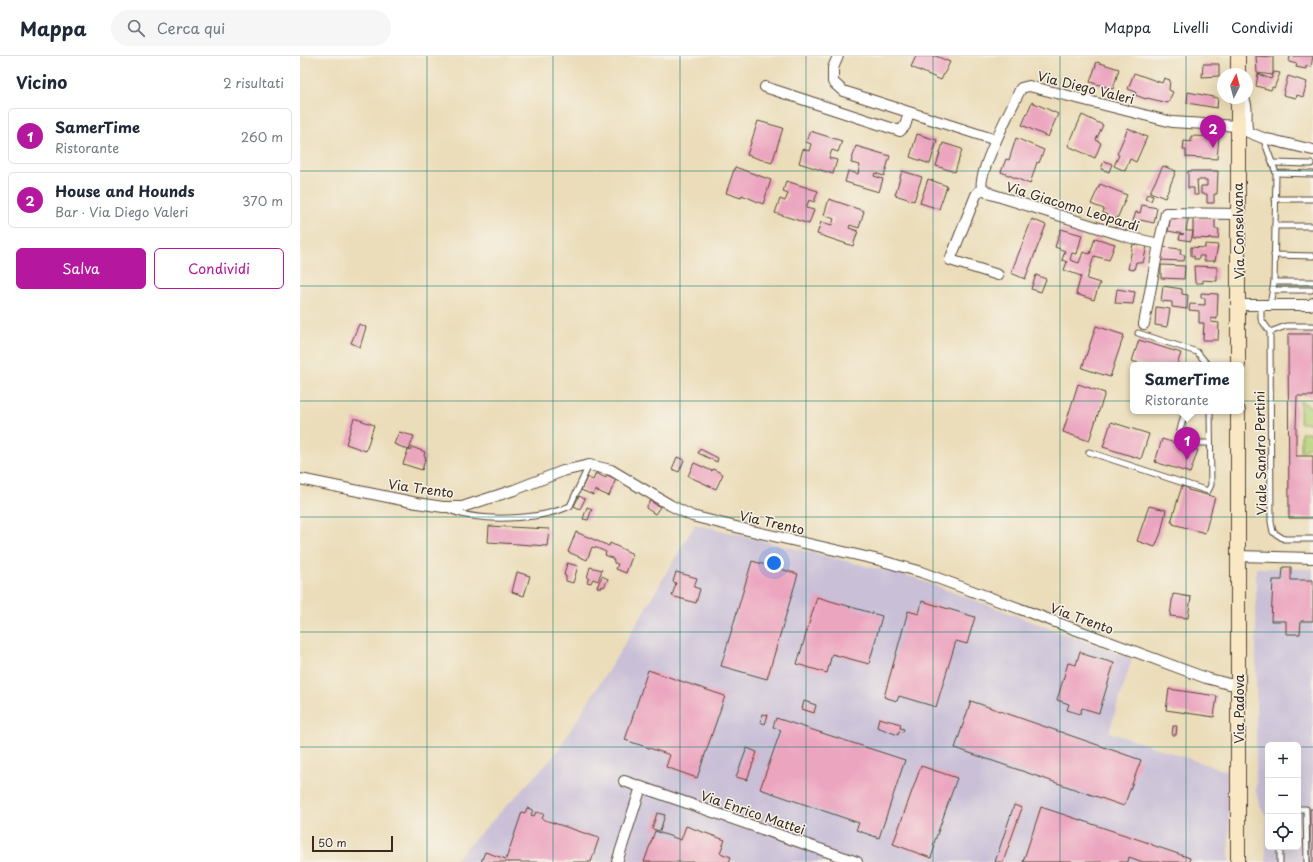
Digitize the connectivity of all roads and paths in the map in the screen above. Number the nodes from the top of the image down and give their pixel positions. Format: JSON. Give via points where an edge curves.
{"nodes":[{"id":1,"x":838,"y":56,"type":"edge"},
{"id":2,"x":1238,"y":56,"type":"edge"},
{"id":3,"x":1238,"y":68,"type":"edge"},
{"id":4,"x":765,"y":88,"type":"dead end"},
{"id":5,"x":1238,"y":104,"type":"edge"},
{"id":6,"x":1246,"y":104,"type":"edge"},
{"id":7,"x":909,"y":113,"type":"junction"},
{"id":8,"x":1238,"y":126,"type":"junction"},
{"id":9,"x":1263,"y":138,"type":"junction"},
{"id":10,"x":996,"y":140,"type":"junction"},
{"id":11,"x":1313,"y":150,"type":"edge"},
{"id":12,"x":1273,"y":163,"type":"junction"},
{"id":13,"x":1311,"y":164,"type":"dead end"},
{"id":14,"x":1276,"y":173,"type":"junction"},
{"id":15,"x":1313,"y":174,"type":"edge"},
{"id":16,"x":982,"y":188,"type":"junction"},
{"id":17,"x":1275,"y":199,"type":"junction"},
{"id":18,"x":1313,"y":199,"type":"edge"},
{"id":19,"x":1238,"y":214,"type":"junction"},
{"id":20,"x":1275,"y":226,"type":"junction"},
{"id":21,"x":1313,"y":226,"type":"edge"},
{"id":22,"x":1159,"y":244,"type":"junction"},
{"id":23,"x":1274,"y":255,"type":"junction"},
{"id":24,"x":1313,"y":256,"type":"edge"},
{"id":25,"x":998,"y":275,"type":"dead end"},
{"id":26,"x":1274,"y":282,"type":"junction"},
{"id":27,"x":1313,"y":282,"type":"edge"},
{"id":28,"x":1273,"y":290,"type":"junction"},
{"id":29,"x":1311,"y":290,"type":"dead end"},
{"id":30,"x":1268,"y":302,"type":"junction"},
{"id":31,"x":1313,"y":303,"type":"edge"},
{"id":32,"x":1238,"y":304,"type":"junction"},
{"id":33,"x":1313,"y":326,"type":"edge"},
{"id":34,"x":1141,"y":329,"type":"joint"},
{"id":35,"x":1270,"y":332,"type":"junction"},
{"id":36,"x":1205,"y":362,"type":"edge"},
{"id":37,"x":1238,"y":362,"type":"edge"},
{"id":38,"x":1185,"y":414,"type":"edge"},
{"id":39,"x":1210,"y":414,"type":"edge"},
{"id":40,"x":1238,"y":414,"type":"edge"},
{"id":41,"x":1210,"y":443,"type":"junction"},
{"id":42,"x":1089,"y":452,"type":"dead end"},
{"id":43,"x":589,"y":465,"type":"junction"},
{"id":44,"x":300,"y":479,"type":"edge"},
{"id":45,"x":443,"y":508,"type":"junction"},
{"id":46,"x":1313,"y":539,"type":"edge"},
{"id":47,"x":1237,"y":556,"type":"junction"},
{"id":48,"x":1313,"y":558,"type":"edge"},
{"id":49,"x":1237,"y":684,"type":"junction"},
{"id":50,"x":624,"y":781,"type":"dead end"},
{"id":51,"x":641,"y":787,"type":"junction"},
{"id":52,"x":1301,"y":809,"type":"edge"},
{"id":53,"x":1280,"y":850,"type":"edge"},
{"id":54,"x":616,"y":862,"type":"edge"},
{"id":55,"x":857,"y":862,"type":"edge"},
{"id":56,"x":1238,"y":862,"type":"edge"},
{"id":57,"x":1280,"y":862,"type":"edge"},
{"id":58,"x":1306,"y":862,"type":"edge"}],
"edges":[{"from":1,"to":7,"type":"street","via":[[832,74],[833,82],[837,86],[844,91]]},
{"from":2,"to":3,"type":"main road"},
{"from":4,"to":7,"type":"street","via":[[898,130],[905,126]]},
{"from":5,"to":8,"type":"main road","name":"Via Conselvana"},
{"from":6,"to":9,"type":"street","via":[[1248,132]]},
{"from":7,"to":10,"type":"street"},
{"from":8,"to":10,"type":"street","name":"Via Diego Valeri","via":[[1172,122],[1029,86],[1021,88]]},
{"from":8,"to":19,"type":"main road","name":"Via Conselvana"},
{"from":9,"to":11,"type":"street"},
{"from":9,"to":12,"type":"lane","name":"Viale Sandro Pertini"},
{"from":10,"to":16,"type":"street","name":"Via Diego Valeri","via":[[982,179]]},
{"from":12,"to":13,"type":"lane"},
{"from":12,"to":14,"type":"lane","name":"Viale Sandro Pertini"},
{"from":14,"to":15,"type":"lane"},
{"from":14,"to":17,"type":"lane","name":"Viale Sandro Pertini"},
{"from":16,"to":22,"type":"street","name":"Via Giacomo Leopardi","via":[[991,194],[1128,237]]},
{"from":16,"to":25,"type":"street","name":"Via Diego Valeri","via":[[976,195],[950,260]]},
{"from":17,"to":18,"type":"lane"},
{"from":17,"to":20,"type":"lane","name":"Viale Sandro Pertini"},
{"from":19,"to":22,"type":"street","via":[[1166,213]]},
{"from":19,"to":32,"type":"main road","name":"Via Conselvana"},
{"from":20,"to":21,"type":"lane"},
{"from":20,"to":23,"type":"lane","name":"Viale Sandro Pertini"},
{"from":22,"to":34,"type":"street"},
{"from":23,"to":24,"type":"lane"},
{"from":23,"to":26,"type":"lane","name":"Viale Sandro Pertini"},
{"from":26,"to":27,"type":"lane"},
{"from":26,"to":28,"type":"lane","name":"Viale Sandro Pertini"},
{"from":28,"to":29,"type":"lane"},
{"from":28,"to":30,"type":"lane","name":"Viale Sandro Pertini"},
{"from":30,"to":31,"type":"street","via":[[1310,305]]},
{"from":30,"to":32,"type":"street"},
{"from":30,"to":35,"type":"lane","name":"Viale Sandro Pertini","via":[[1261,319]]},
{"from":32,"to":37,"type":"main road","name":"Via Conselvana"},
{"from":33,"to":35,"type":"lane","via":[[1286,326]]},
{"from":34,"to":36,"type":"lane","via":[[1197,352]]},
{"from":35,"to":46,"type":"lane","name":"Viale Sandro Pertini","via":[[1273,532],[1284,539]]},
{"from":38,"to":41,"type":"lane","via":[[1180,437],[1199,443]]},
{"from":39,"to":41,"type":"lane"},
{"from":40,"to":47,"type":"main road"},
{"from":41,"to":42,"type":"lane","via":[[1211,485],[1208,491]]},
{"from":43,"to":45,"type":"street","name":"Via Trento","via":[[563,471],[462,507]]},
{"from":43,"to":45,"type":"lane","via":[[570,506],[558,511],[520,516],[481,516],[455,513]]},
{"from":43,"to":49,"type":"street","name":"Via Trento","via":[[611,470],[670,506],[692,516],[921,572],[1206,678]]},
{"from":44,"to":45,"type":"street","name":"Via Trento"},
{"from":47,"to":48,"type":"street"},
{"from":47,"to":49,"type":"main road","name":"Via Padova"},
{"from":49,"to":56,"type":"main road","name":"Via Padova"},
{"from":50,"to":51,"type":"street","name":"Via Enrico Mattei"},
{"from":51,"to":54,"type":"street"},
{"from":51,"to":55,"type":"street","name":"Via Enrico Mattei"},
{"from":52,"to":58,"type":"lane","via":[[1306,809]]},
{"from":53,"to":57,"type":"lane"}]}
